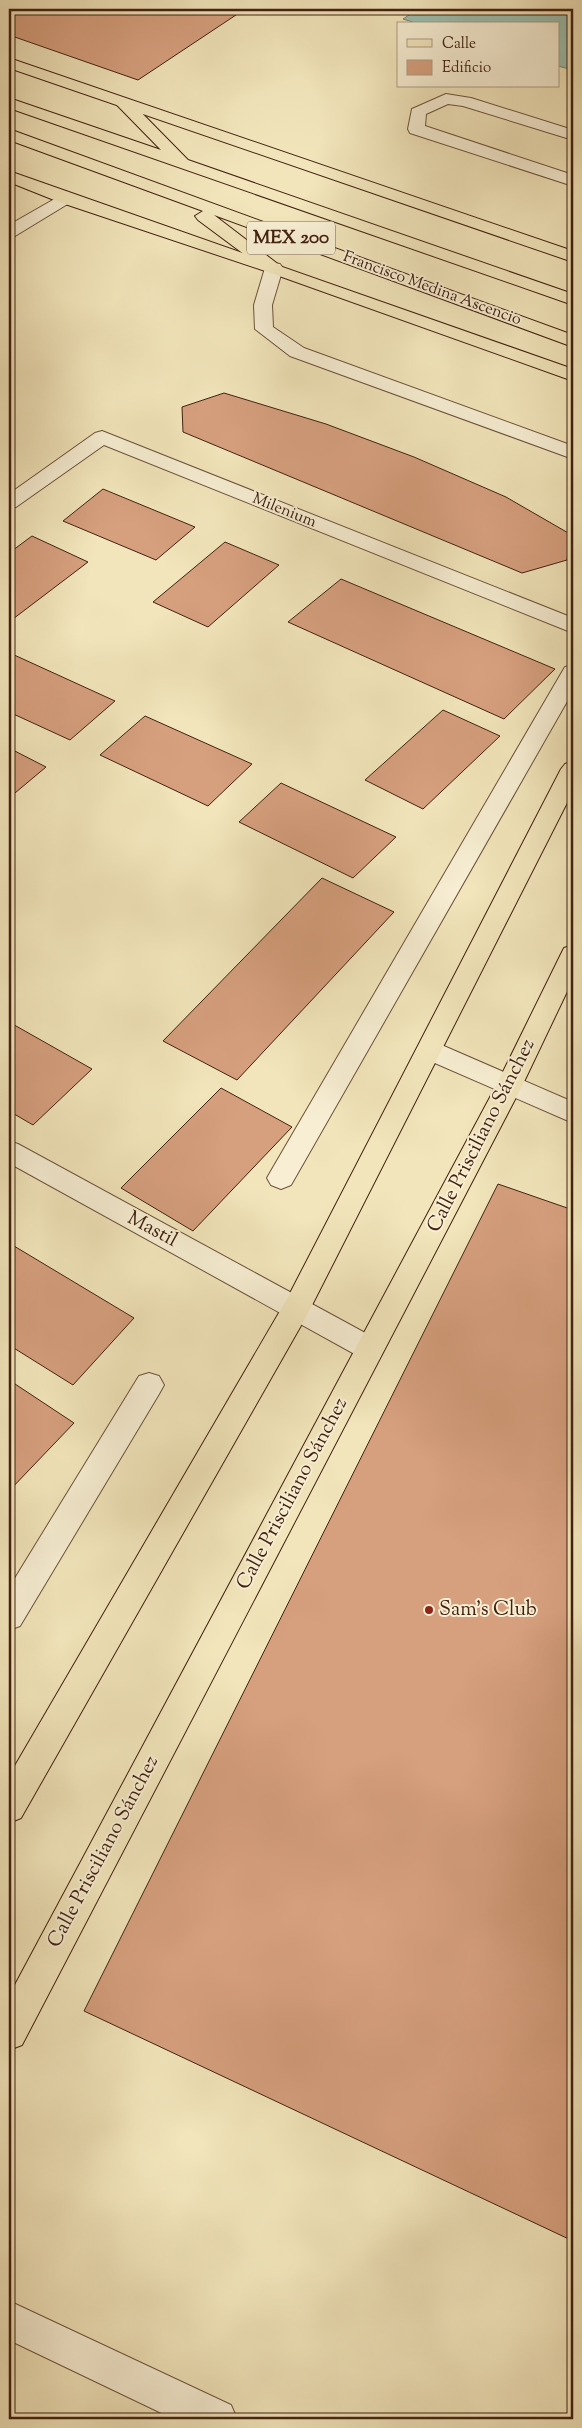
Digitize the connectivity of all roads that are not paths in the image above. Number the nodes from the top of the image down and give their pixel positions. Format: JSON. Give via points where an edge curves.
{"nodes":[{"id":1,"x":9,"y":63,"type":"edge"},
{"id":2,"x":9,"y":103,"type":"edge"},
{"id":3,"x":123,"y":103,"type":"junction"},
{"id":4,"x":9,"y":134,"type":"edge"},
{"id":5,"x":573,"y":135,"type":"edge"},
{"id":6,"x":184,"y":165,"type":"junction"},
{"id":7,"x":9,"y":176,"type":"edge"},
{"id":8,"x":573,"y":181,"type":"edge"},
{"id":9,"x":179,"y":197,"type":"junction"},
{"id":10,"x":65,"y":198,"type":"junction"},
{"id":11,"x":9,"y":232,"type":"edge"},
{"id":12,"x":573,"y":257,"type":"edge"},
{"id":13,"x":274,"y":268,"type":"junction"},
{"id":14,"x":573,"y":300,"type":"edge"},
{"id":15,"x":573,"y":341,"type":"edge"},
{"id":16,"x":573,"y":375,"type":"edge"},
{"id":17,"x":573,"y":453,"type":"edge"},
{"id":18,"x":9,"y":503,"type":"edge"},
{"id":19,"x":573,"y":626,"type":"edge"},
{"id":20,"x":573,"y":672,"type":"edge"},
{"id":21,"x":573,"y":769,"type":"edge"},
{"id":22,"x":573,"y":954,"type":"edge"},
{"id":23,"x":430,"y":1050,"type":"junction"},
{"id":24,"x":509,"y":1086,"type":"junction"},
{"id":25,"x":573,"y":1113,"type":"edge"},
{"id":26,"x":9,"y":1151,"type":"edge"},
{"id":27,"x":281,"y":1178,"type":"dead end"},
{"id":28,"x":297,"y":1307,"type":"junction"},
{"id":29,"x":370,"y":1349,"type":"junction"},
{"id":30,"x":149,"y":1385,"type":"dead end"},
{"id":31,"x":9,"y":1616,"type":"edge"},
{"id":32,"x":9,"y":1807,"type":"edge"},
{"id":33,"x":9,"y":2032,"type":"edge"},
{"id":34,"x":9,"y":2320,"type":"edge"},
{"id":35,"x":217,"y":2419,"type":"edge"}],
"edges":[{"from":1,"to":3,"type":"main road"},
{"from":2,"to":6,"type":"main road","name":"Francisco Medina Ascencio","number":"MEX 200"},
{"from":3,"to":6,"type":"main road"},
{"from":3,"to":12,"type":"main road"},
{"from":4,"to":9,"type":"main road","name":"Francisco Medina Ascencio","number":"MEX 200"},
{"from":5,"to":8,"type":"street","via":[[465,101],[446,100],[418,112],[416,129]]},
{"from":6,"to":14,"type":"main road","name":"Francisco Medina Ascencio","number":"MEX 200"},
{"from":7,"to":10,"type":"main road","name":"Francisco Medina Ascencio"},
{"from":9,"to":13,"type":"main road"},
{"from":9,"to":15,"type":"main road","name":"Francisco Medina Ascencio","number":"MEX 200"},
{"from":10,"to":11,"type":"street"},
{"from":10,"to":13,"type":"main road","name":"Francisco Medina Ascencio"},
{"from":13,"to":16,"type":"main road","name":"Francisco Medina Ascencio"},
{"from":13,"to":17,"type":"street","via":[[263,305],[264,329],[297,352]]},
{"from":18,"to":19,"type":"street","name":"Milenium","via":[[102,437]]},
{"from":20,"to":27,"type":"street"},
{"from":21,"to":23,"type":"main road"},
{"from":22,"to":24,"type":"main road","name":"Calle Prisciliano Sánchez"},
{"from":23,"to":24,"type":"street"},
{"from":23,"to":28,"type":"main road"},
{"from":24,"to":25,"type":"street"},
{"from":24,"to":29,"type":"main road","name":"Calle Prisciliano Sánchez"},
{"from":26,"to":28,"type":"street","name":"Mastil"},
{"from":28,"to":29,"type":"street","name":"Mastil"},
{"from":28,"to":32,"type":"main road"},
{"from":29,"to":33,"type":"main road","name":"Calle Prisciliano Sánchez"},
{"from":30,"to":31,"type":"street"},
{"from":34,"to":35,"type":"street"}]}
